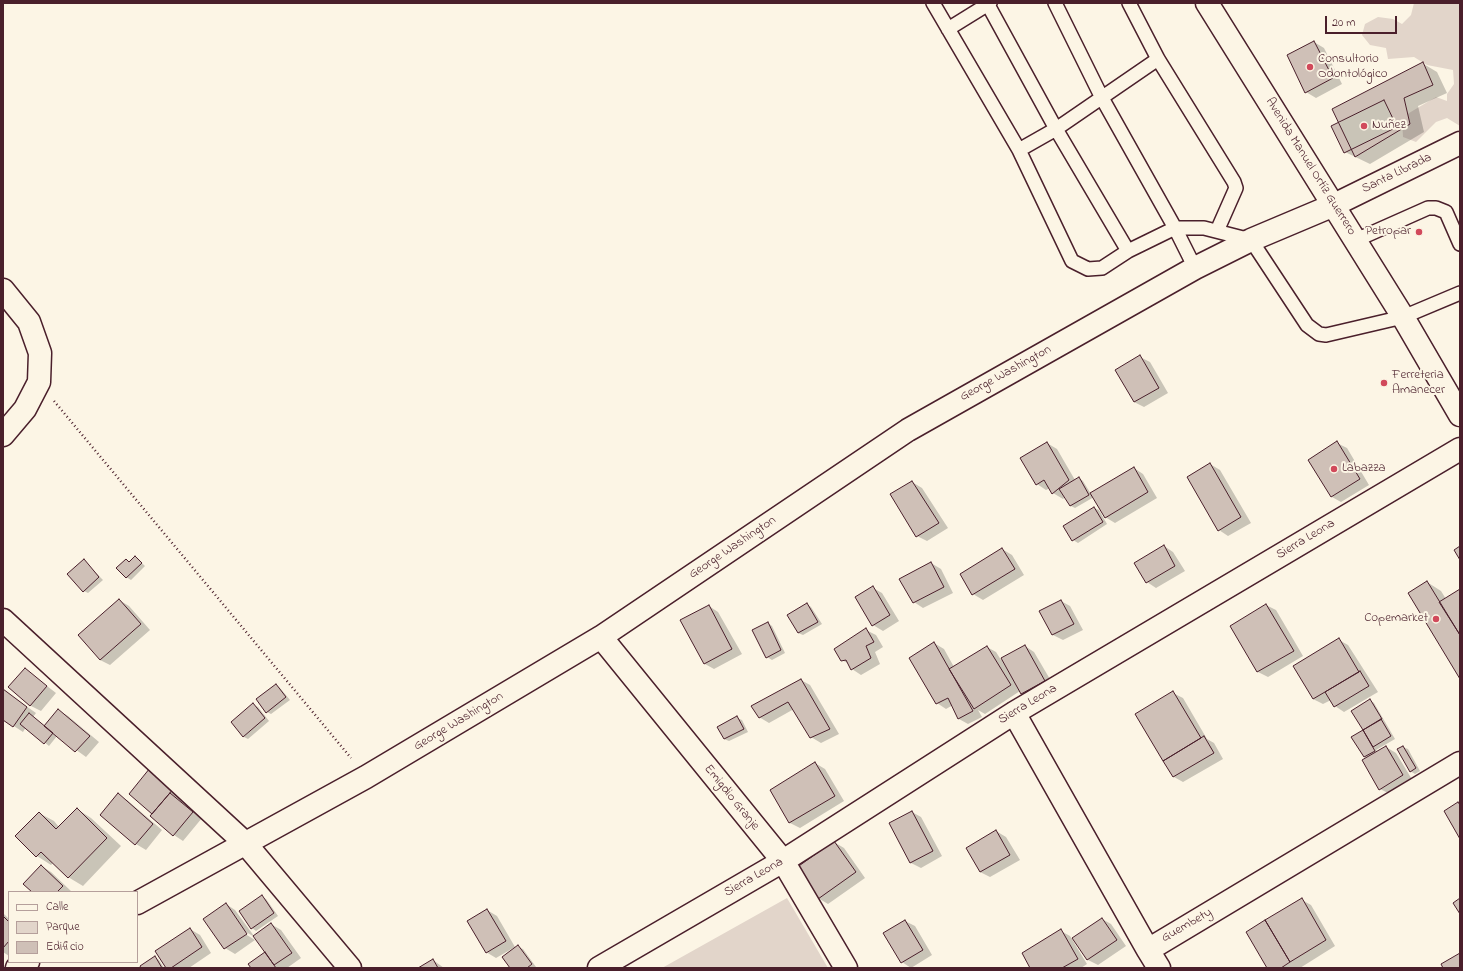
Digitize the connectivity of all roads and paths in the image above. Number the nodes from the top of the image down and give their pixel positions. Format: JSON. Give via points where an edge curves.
{"nodes":[{"id":1,"x":933,"y":3,"type":"edge"},
{"id":2,"x":988,"y":3,"type":"edge"},
{"id":3,"x":1055,"y":3,"type":"edge"},
{"id":4,"x":1129,"y":3,"type":"edge"},
{"id":5,"x":1207,"y":3,"type":"edge"},
{"id":6,"x":948,"y":29,"type":"junction"},
{"id":7,"x":1158,"y":59,"type":"junction"},
{"id":8,"x":1102,"y":98,"type":"junction"},
{"id":9,"x":1056,"y":129,"type":"junction"},
{"id":10,"x":1460,"y":143,"type":"edge"},
{"id":11,"x":1019,"y":150,"type":"junction"},
{"id":12,"x":1334,"y":205,"type":"junction"},
{"id":13,"x":1175,"y":228,"type":"junction"},
{"id":14,"x":1217,"y":231,"type":"junction"},
{"id":15,"x":1251,"y":240,"type":"junction"},
{"id":16,"x":1356,"y":240,"type":"junction"},
{"id":17,"x":1460,"y":244,"type":"edge"},
{"id":18,"x":1128,"y":251,"type":"junction"},
{"id":19,"x":1195,"y":268,"type":"junction"},
{"id":20,"x":3,"y":290,"type":"edge"},
{"id":21,"x":1460,"y":293,"type":"edge"},
{"id":22,"x":1403,"y":317,"type":"junction"},
{"id":23,"x":39,"y":382,"type":"junction"},
{"id":24,"x":1460,"y":415,"type":"edge"},
{"id":25,"x":3,"y":435,"type":"edge"},
{"id":26,"x":1460,"y":449,"type":"edge"},
{"id":27,"x":7,"y":629,"type":"edge"},
{"id":28,"x":601,"y":637,"type":"junction"},
{"id":29,"x":1014,"y":713,"type":"junction"},
{"id":30,"x":1460,"y":763,"type":"edge"},
{"id":31,"x":366,"y":777,"type":"junction"},
{"id":32,"x":246,"y":843,"type":"junction"},
{"id":33,"x":783,"y":862,"type":"junction"},
{"id":34,"x":138,"y":901,"type":"edge"},
{"id":35,"x":1148,"y":950,"type":"junction"},
{"id":36,"x":26,"y":963,"type":"edge"},
{"id":37,"x":17,"y":968,"type":"edge"},
{"id":38,"x":350,"y":968,"type":"edge"},
{"id":39,"x":599,"y":968,"type":"edge"},
{"id":40,"x":846,"y":968,"type":"edge"},
{"id":41,"x":1159,"y":968,"type":"edge"}],
"edges":[{"from":1,"to":6,"type":"lane"},
{"from":2,"to":6,"type":"lane"},
{"from":2,"to":9,"type":"lane"},
{"from":3,"to":8,"type":"lane"},
{"from":4,"to":7,"type":"lane"},
{"from":5,"to":12,"type":"street","name":"Avenida Manuel Ortíz Guerrero"},
{"from":6,"to":11,"type":"lane"},
{"from":7,"to":8,"type":"lane"},
{"from":7,"to":14,"type":"lane","via":[[1234,182],[1236,188]]},
{"from":8,"to":9,"type":"lane"},
{"from":8,"to":13,"type":"lane"},
{"from":9,"to":11,"type":"lane"},
{"from":9,"to":18,"type":"lane"},
{"from":10,"to":12,"type":"street","name":"Santa Librada"},
{"from":11,"to":18,"type":"lane","via":[[1072,261],[1088,269],[1102,268]]},
{"from":12,"to":15,"type":"street","name":"George Washington"},
{"from":12,"to":16,"type":"street","name":"Avenida Manuel Ortíz Guerrero"},
{"from":13,"to":14,"type":"lane","via":[[1204,228]]},
{"from":13,"to":18,"type":"lane"},
{"from":13,"to":19,"type":"lane"},
{"from":14,"to":15,"type":"lane"},
{"from":15,"to":19,"type":"street","name":"George Washington"},
{"from":15,"to":22,"type":"lane","via":[[1307,325],[1319,334],[1326,335]]},
{"from":16,"to":17,"type":"lane","via":[[1428,208],[1436,208],[1446,212]]},
{"from":16,"to":22,"type":"street","name":"Avenida Manuel Ortíz Guerrero"},
{"from":19,"to":28,"type":"street","name":"George Washington","via":[[908,430]]},
{"from":20,"to":23,"type":"street","via":[[29,322],[40,353]]},
{"from":21,"to":22,"type":"lane"},
{"from":22,"to":24,"type":"street","name":"Avenida Manuel Ortíz Guerrero"},
{"from":23,"to":25,"type":"street","via":[[25,409]]},
{"from":23,"to":31,"type":"path"},
{"from":26,"to":29,"type":"street","name":"Sierra Leona"},
{"from":27,"to":32,"type":"street"},
{"from":28,"to":31,"type":"street","name":"George Washington"},
{"from":28,"to":33,"type":"street","name":"Emigdio Granje"},
{"from":29,"to":33,"type":"street","name":"Sierra Leona"},
{"from":29,"to":35,"type":"street","name":"Guembety"},
{"from":30,"to":35,"type":"street","name":"Guembety"},
{"from":31,"to":32,"type":"street","name":"George Washington"},
{"from":32,"to":34,"type":"street","name":"George Washington"},
{"from":32,"to":38,"type":"street"},
{"from":33,"to":39,"type":"street","name":"Sierra Leona"},
{"from":33,"to":40,"type":"street","name":"Emigdio Granje"},
{"from":35,"to":41,"type":"street"},
{"from":36,"to":37,"type":"street"}]}
